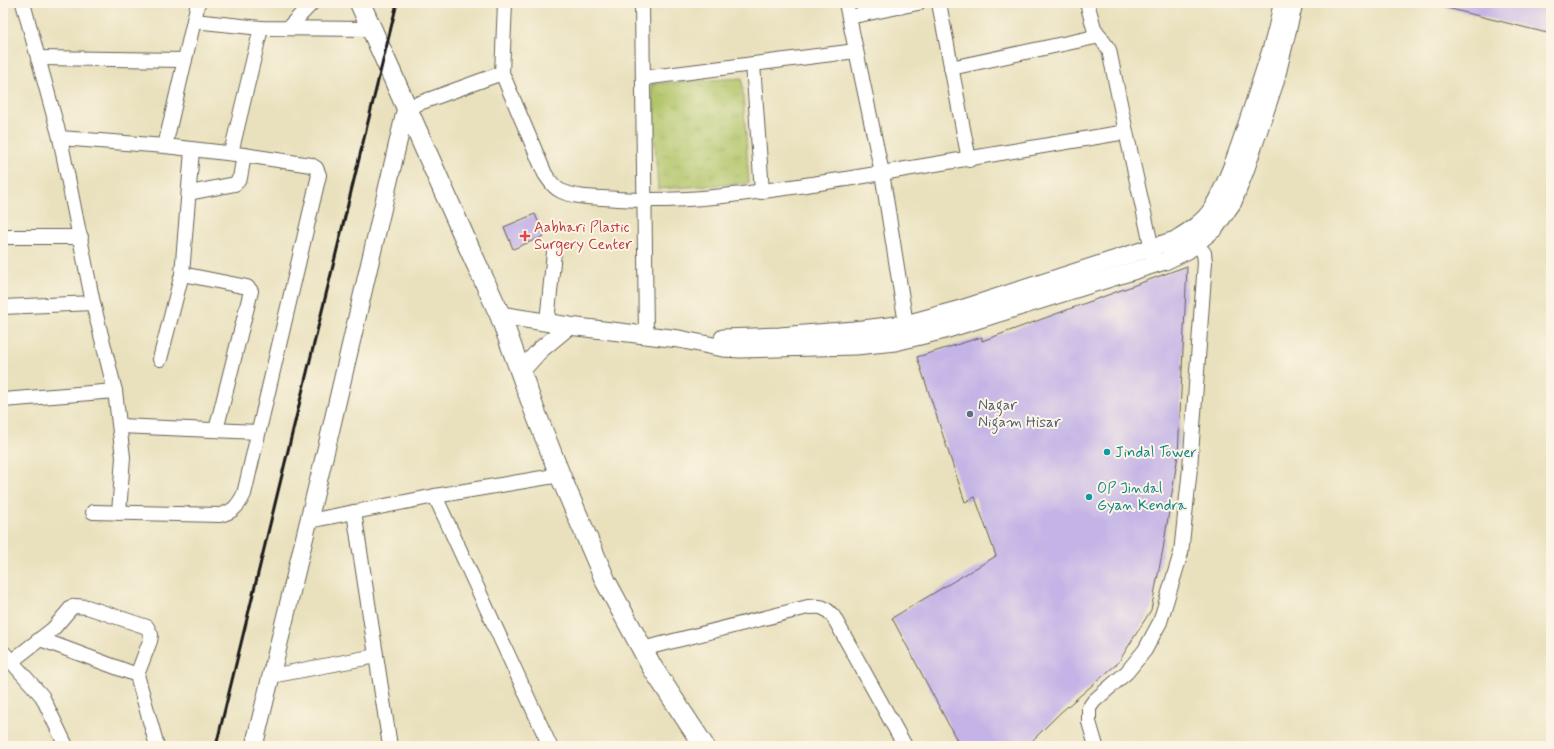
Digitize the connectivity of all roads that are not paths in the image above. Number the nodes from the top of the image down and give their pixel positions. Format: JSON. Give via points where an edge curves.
{"nodes":[{"id":1,"x":23,"y":3,"type":"edge"},
{"id":2,"x":198,"y":3,"type":"edge"},
{"id":3,"x":312,"y":3,"type":"edge"},
{"id":4,"x":360,"y":3,"type":"edge"},
{"id":5,"x":505,"y":3,"type":"edge"},
{"id":6,"x":642,"y":3,"type":"edge"},
{"id":7,"x":846,"y":3,"type":"edge"},
{"id":8,"x":918,"y":3,"type":"edge"},
{"id":9,"x":939,"y":3,"type":"edge"},
{"id":10,"x":1087,"y":3,"type":"edge"},
{"id":11,"x":1282,"y":3,"type":"edge"},
{"id":12,"x":1294,"y":3,"type":"edge"},
{"id":13,"x":849,"y":17,"type":"junction"},
{"id":14,"x":194,"y":21,"type":"junction"},
{"id":15,"x":262,"y":28,"type":"junction"},
{"id":16,"x":288,"y":28,"type":"junction"},
{"id":17,"x":372,"y":29,"type":"junction"},
{"id":18,"x":1100,"y":36,"type":"junction"},
{"id":19,"x":856,"y":51,"type":"junction"},
{"id":20,"x":38,"y":58,"type":"junction"},
{"id":21,"x":185,"y":60,"type":"junction"},
{"id":22,"x":753,"y":64,"type":"junction"},
{"id":23,"x":951,"y":68,"type":"junction"},
{"id":24,"x":502,"y":72,"type":"junction"},
{"id":25,"x":643,"y":78,"type":"junction"},
{"id":26,"x":406,"y":108,"type":"junction"},
{"id":27,"x":1126,"y":132,"type":"junction"},
{"id":28,"x":60,"y":138,"type":"junction"},
{"id":29,"x":165,"y":146,"type":"junction"},
{"id":30,"x":192,"y":150,"type":"junction"},
{"id":31,"x":238,"y":154,"type":"junction"},
{"id":32,"x":969,"y":160,"type":"junction"},
{"id":33,"x":882,"y":173,"type":"junction"},
{"id":34,"x":762,"y":192,"type":"junction"},
{"id":35,"x":189,"y":193,"type":"junction"},
{"id":36,"x":644,"y":200,"type":"junction"},
{"id":37,"x":3,"y":237,"type":"edge"},
{"id":38,"x":81,"y":237,"type":"junction"},
{"id":39,"x":1191,"y":238,"type":"junction"},
{"id":40,"x":554,"y":252,"type":"dead end"},
{"id":41,"x":1153,"y":256,"type":"junction"},
{"id":42,"x":182,"y":274,"type":"junction"},
{"id":43,"x":93,"y":302,"type":"junction"},
{"id":44,"x":3,"y":307,"type":"edge"},
{"id":45,"x":500,"y":314,"type":"junction"},
{"id":46,"x":547,"y":322,"type":"junction"},
{"id":47,"x":906,"y":324,"type":"junction"},
{"id":48,"x":569,"y":326,"type":"junction"},
{"id":49,"x":646,"y":335,"type":"junction"},
{"id":50,"x":679,"y":339,"type":"junction"},
{"id":51,"x":160,"y":359,"type":"dead end"},
{"id":52,"x":521,"y":371,"type":"junction"},
{"id":53,"x":114,"y":391,"type":"junction"},
{"id":54,"x":3,"y":400,"type":"edge"},
{"id":55,"x":120,"y":426,"type":"junction"},
{"id":56,"x":216,"y":430,"type":"junction"},
{"id":57,"x":258,"y":432,"type":"junction"},
{"id":58,"x":560,"y":475,"type":"junction"},
{"id":59,"x":435,"y":496,"type":"junction"},
{"id":60,"x":93,"y":512,"type":"dead end"},
{"id":61,"x":354,"y":512,"type":"junction"},
{"id":62,"x":119,"y":513,"type":"junction"},
{"id":63,"x":309,"y":521,"type":"junction"},
{"id":64,"x":40,"y":639,"type":"junction"},
{"id":65,"x":642,"y":648,"type":"junction"},
{"id":66,"x":376,"y":656,"type":"junction"},
{"id":67,"x":7,"y":657,"type":"edge"},
{"id":68,"x":137,"y":675,"type":"junction"},
{"id":69,"x":271,"y":676,"type":"junction"},
{"id":70,"x":66,"y":746,"type":"edge"},
{"id":71,"x":157,"y":746,"type":"edge"},
{"id":72,"x":254,"y":746,"type":"edge"},
{"id":73,"x":390,"y":746,"type":"edge"},
{"id":74,"x":550,"y":746,"type":"edge"},
{"id":75,"x":704,"y":746,"type":"edge"},
{"id":76,"x":905,"y":746,"type":"edge"},
{"id":77,"x":1096,"y":746,"type":"edge"}],
"edges":[{"from":1,"to":20,"type":"street"},
{"from":2,"to":14,"type":"street"},
{"from":3,"to":16,"type":"street"},
{"from":4,"to":17,"type":"main road"},
{"from":5,"to":24,"type":"street"},
{"from":6,"to":25,"type":"street"},
{"from":7,"to":13,"type":"street"},
{"from":8,"to":13,"type":"street"},
{"from":9,"to":23,"type":"street"},
{"from":10,"to":18,"type":"street","via":[[1094,28]]},
{"from":11,"to":39,"type":"street","via":[[1275,39],[1239,148],[1211,210],[1195,226]]},
{"from":12,"to":39,"type":"street","via":[[1275,82],[1246,171],[1233,202],[1215,228]]},
{"from":13,"to":19,"type":"street"},
{"from":14,"to":15,"type":"street"},
{"from":14,"to":21,"type":"street"},
{"from":15,"to":16,"type":"street"},
{"from":15,"to":31,"type":"street"},
{"from":16,"to":17,"type":"street"},
{"from":17,"to":26,"type":"main road"},
{"from":18,"to":23,"type":"street"},
{"from":18,"to":27,"type":"street","via":[[1109,50]]},
{"from":19,"to":22,"type":"street"},
{"from":19,"to":33,"type":"street"},
{"from":20,"to":21,"type":"street"},
{"from":20,"to":28,"type":"street"},
{"from":21,"to":29,"type":"street"},
{"from":22,"to":25,"type":"street"},
{"from":22,"to":34,"type":"street"},
{"from":23,"to":32,"type":"street"},
{"from":24,"to":26,"type":"street"},
{"from":24,"to":36,"type":"street","via":[[545,174],[552,184],[560,191],[577,196]]},
{"from":25,"to":36,"type":"street"},
{"from":26,"to":45,"type":"main road"},
{"from":26,"to":63,"type":"street"},
{"from":27,"to":32,"type":"street"},
{"from":27,"to":41,"type":"street"},
{"from":28,"to":29,"type":"street"},
{"from":28,"to":38,"type":"street"},
{"from":29,"to":30,"type":"street"},
{"from":30,"to":31,"type":"street"},
{"from":30,"to":35,"type":"street"},
{"from":31,"to":35,"type":"street","via":[[240,178],[235,184]]},
{"from":31,"to":57,"type":"street","via":[[311,165],[316,168],[319,175]]},
{"from":32,"to":33,"type":"street"},
{"from":33,"to":34,"type":"street"},
{"from":33,"to":47,"type":"street"},
{"from":34,"to":36,"type":"street","via":[[714,198]]},
{"from":35,"to":42,"type":"street"},
{"from":36,"to":49,"type":"street"},
{"from":37,"to":38,"type":"street"},
{"from":38,"to":43,"type":"street"},
{"from":39,"to":41,"type":"street","via":[[1175,240]]},
{"from":39,"to":77,"type":"street","via":[[1204,253],[1205,262],[1181,553],[1160,622],[1145,650],[1127,672],[1089,708],[1089,722]]},
{"from":40,"to":46,"type":"street"},
{"from":41,"to":47,"type":"street"},
{"from":41,"to":50,"type":"street","via":[[945,330],[894,342],[856,346],[740,349]]},
{"from":42,"to":51,"type":"street"},
{"from":42,"to":56,"type":"street","via":[[247,287],[251,291]]},
{"from":43,"to":44,"type":"street"},
{"from":43,"to":53,"type":"street"},
{"from":45,"to":46,"type":"street"},
{"from":45,"to":52,"type":"main road"},
{"from":46,"to":48,"type":"street"},
{"from":47,"to":50,"type":"street","via":[[787,336]]},
{"from":48,"to":49,"type":"street"},
{"from":48,"to":52,"type":"street","via":[[540,350]]},
{"from":49,"to":50,"type":"street"},
{"from":52,"to":58,"type":"main road"},
{"from":53,"to":54,"type":"street"},
{"from":53,"to":55,"type":"street"},
{"from":55,"to":56,"type":"street"},
{"from":55,"to":62,"type":"street","via":[[122,458]]},
{"from":56,"to":57,"type":"street"},
{"from":57,"to":62,"type":"street","via":[[244,494],[234,510],[220,515]]},
{"from":58,"to":59,"type":"street"},
{"from":58,"to":65,"type":"main road","via":[[606,582]]},
{"from":59,"to":61,"type":"street"},
{"from":59,"to":74,"type":"street"},
{"from":60,"to":62,"type":"street"},
{"from":61,"to":63,"type":"street"},
{"from":61,"to":66,"type":"street"},
{"from":63,"to":69,"type":"street"},
{"from":64,"to":67,"type":"street"},
{"from":64,"to":68,"type":"street"},
{"from":64,"to":68,"type":"street","via":[[75,606],[87,607],[147,627],[151,635],[150,641]]},
{"from":65,"to":75,"type":"main road"},
{"from":65,"to":76,"type":"street","via":[[808,607],[826,608],[833,616]]},
{"from":66,"to":69,"type":"street"},
{"from":66,"to":73,"type":"street"},
{"from":67,"to":70,"type":"street","via":[[42,696]]},
{"from":68,"to":71,"type":"street"},
{"from":69,"to":72,"type":"street"}]}
